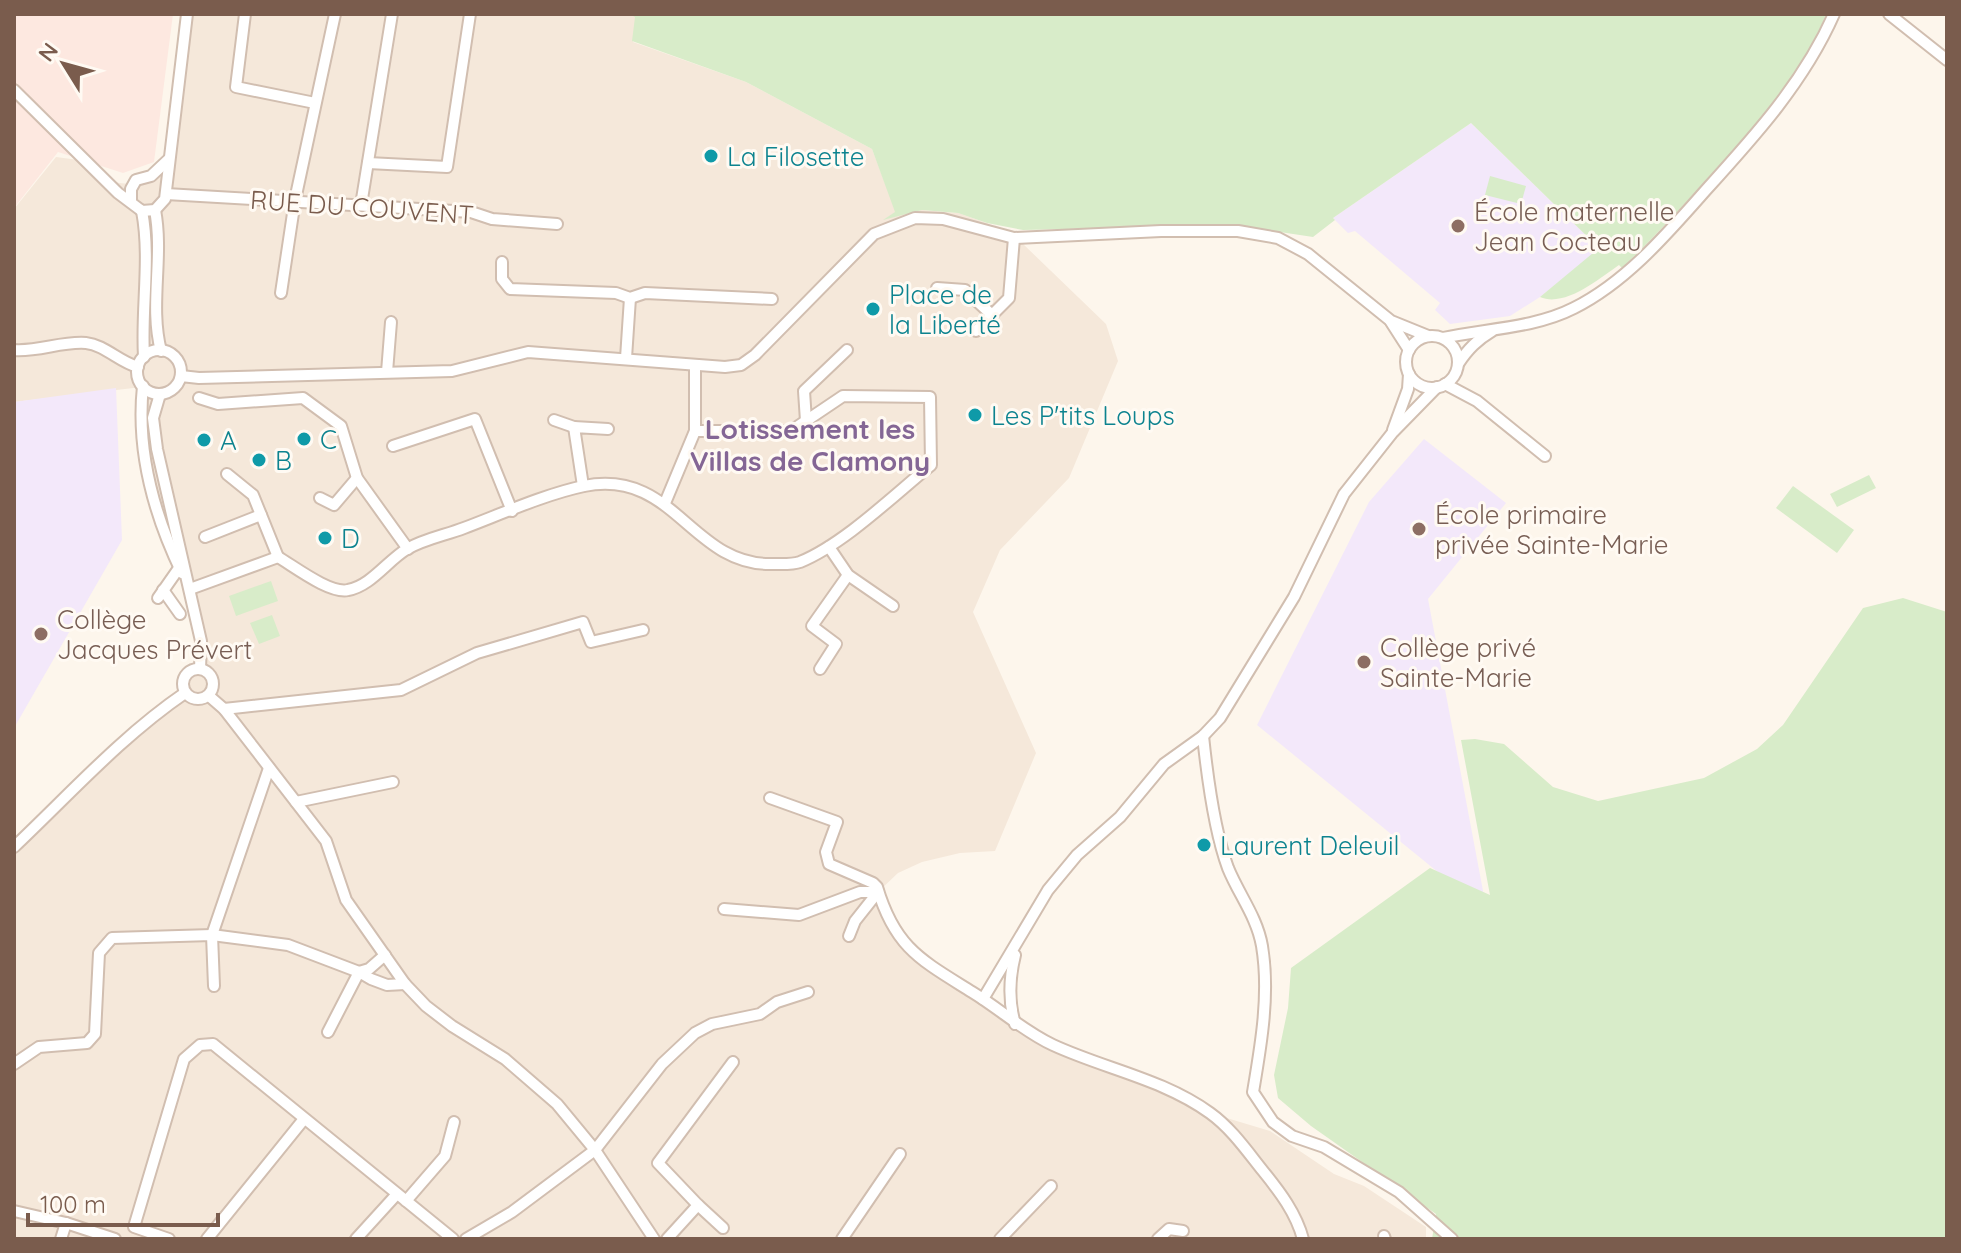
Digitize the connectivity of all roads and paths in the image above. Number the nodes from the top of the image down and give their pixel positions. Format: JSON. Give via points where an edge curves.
{"nodes":[{"id":1,"x":187,"y":14,"type":"edge"},
{"id":2,"x":245,"y":14,"type":"edge"},
{"id":3,"x":335,"y":14,"type":"edge"},
{"id":4,"x":392,"y":14,"type":"edge"},
{"id":5,"x":470,"y":14,"type":"edge"},
{"id":6,"x":1834,"y":14,"type":"edge"},
{"id":7,"x":1889,"y":14,"type":"edge"},
{"id":8,"x":1947,"y":60,"type":"edge"},
{"id":9,"x":14,"y":90,"type":"edge"},
{"id":10,"x":315,"y":103,"type":"junction"},
{"id":11,"x":168,"y":160,"type":"junction"},
{"id":12,"x":368,"y":163,"type":"junction"},
{"id":13,"x":151,"y":176,"type":"junction"},
{"id":14,"x":103,"y":178,"type":"junction"},
{"id":15,"x":133,"y":184,"type":"junction"},
{"id":16,"x":166,"y":191,"type":"junction"},
{"id":17,"x":131,"y":200,"type":"junction"},
{"id":18,"x":295,"y":200,"type":"junction"},
{"id":19,"x":361,"y":205,"type":"junction"},
{"id":20,"x":155,"y":210,"type":"junction"},
{"id":21,"x":142,"y":211,"type":"junction"},
{"id":22,"x":557,"y":224,"type":"dead end"},
{"id":23,"x":1014,"y":238,"type":"junction"},
{"id":24,"x":502,"y":262,"type":"dead end"},
{"id":25,"x":937,"y":288,"type":"dead end"},
{"id":26,"x":281,"y":293,"type":"dead end"},
{"id":27,"x":630,"y":298,"type":"junction"},
{"id":28,"x":772,"y":299,"type":"dead end"},
{"id":29,"x":992,"y":315,"type":"junction"},
{"id":30,"x":1391,"y":321,"type":"junction"},
{"id":31,"x":391,"y":322,"type":"dead end"},
{"id":32,"x":1501,"y":327,"type":"junction"},
{"id":33,"x":976,"y":331,"type":"dead end"},
{"id":34,"x":1428,"y":336,"type":"junction"},
{"id":35,"x":1443,"y":338,"type":"junction"},
{"id":36,"x":14,"y":350,"type":"edge"},
{"id":37,"x":847,"y":350,"type":"dead end"},
{"id":38,"x":1409,"y":350,"type":"junction"},
{"id":39,"x":161,"y":351,"type":"junction"},
{"id":40,"x":626,"y":358,"type":"junction"},
{"id":41,"x":141,"y":362,"type":"junction"},
{"id":42,"x":695,"y":365,"type":"junction"},
{"id":43,"x":1457,"y":368,"type":"junction"},
{"id":44,"x":387,"y":372,"type":"junction"},
{"id":45,"x":1409,"y":374,"type":"junction"},
{"id":46,"x":181,"y":376,"type":"junction"},
{"id":47,"x":143,"y":386,"type":"junction"},
{"id":48,"x":1441,"y":386,"type":"junction"},
{"id":49,"x":160,"y":394,"type":"junction"},
{"id":50,"x":199,"y":398,"type":"dead end"},
{"id":51,"x":1477,"y":401,"type":"junction"},
{"id":52,"x":554,"y":420,"type":"dead end"},
{"id":53,"x":806,"y":421,"type":"junction"},
{"id":54,"x":574,"y":427,"type":"junction"},
{"id":55,"x":608,"y":429,"type":"dead end"},
{"id":56,"x":695,"y":431,"type":"junction"},
{"id":57,"x":1393,"y":432,"type":"junction"},
{"id":58,"x":393,"y":446,"type":"dead end"},
{"id":59,"x":1545,"y":456,"type":"dead end"},
{"id":60,"x":227,"y":474,"type":"dead end"},
{"id":61,"x":357,"y":478,"type":"junction"},
{"id":62,"x":583,"y":486,"type":"junction"},
{"id":63,"x":320,"y":498,"type":"dead end"},
{"id":64,"x":665,"y":503,"type":"junction"},
{"id":65,"x":512,"y":511,"type":"junction"},
{"id":66,"x":261,"y":515,"type":"junction"},
{"id":67,"x":205,"y":537,"type":"dead end"},
{"id":68,"x":829,"y":547,"type":"junction"},
{"id":69,"x":408,"y":549,"type":"junction"},
{"id":70,"x":278,"y":557,"type":"junction"},
{"id":71,"x":179,"y":568,"type":"junction"},
{"id":72,"x":848,"y":575,"type":"junction"},
{"id":73,"x":190,"y":589,"type":"junction"},
{"id":74,"x":893,"y":606,"type":"dead end"},
{"id":75,"x":194,"y":609,"type":"junction"},
{"id":76,"x":643,"y":630,"type":"dead end"},
{"id":77,"x":200,"y":669,"type":"junction"},
{"id":78,"x":820,"y":669,"type":"dead end"},
{"id":79,"x":185,"y":693,"type":"junction"},
{"id":80,"x":209,"y":696,"type":"junction"},
{"id":81,"x":224,"y":709,"type":"junction"},
{"id":82,"x":1203,"y":736,"type":"junction"},
{"id":83,"x":269,"y":768,"type":"junction"},
{"id":84,"x":393,"y":782,"type":"dead end"},
{"id":85,"x":770,"y":798,"type":"dead end"},
{"id":86,"x":296,"y":802,"type":"junction"},
{"id":87,"x":14,"y":847,"type":"edge"},
{"id":88,"x":878,"y":892,"type":"junction"},
{"id":89,"x":724,"y":909,"type":"dead end"},
{"id":90,"x":212,"y":935,"type":"junction"},
{"id":91,"x":849,"y":936,"type":"dead end"},
{"id":92,"x":1017,"y":944,"type":"junction"},
{"id":93,"x":385,"y":955,"type":"junction"},
{"id":94,"x":359,"y":972,"type":"junction"},
{"id":95,"x":405,"y":984,"type":"junction"},
{"id":96,"x":214,"y":986,"type":"dead end"},
{"id":97,"x":808,"y":992,"type":"dead end"},
{"id":98,"x":983,"y":999,"type":"junction"},
{"id":99,"x":1015,"y":1024,"type":"junction"},
{"id":100,"x":328,"y":1032,"type":"dead end"},
{"id":101,"x":733,"y":1062,"type":"dead end"},
{"id":102,"x":14,"y":1064,"type":"edge"},
{"id":103,"x":304,"y":1119,"type":"junction"},
{"id":104,"x":454,"y":1122,"type":"dead end"},
{"id":105,"x":595,"y":1150,"type":"junction"},
{"id":106,"x":900,"y":1154,"type":"dead end"},
{"id":107,"x":1051,"y":1186,"type":"dead end"},
{"id":108,"x":397,"y":1194,"type":"junction"},
{"id":109,"x":406,"y":1201,"type":"junction"},
{"id":110,"x":698,"y":1205,"type":"junction"},
{"id":111,"x":14,"y":1211,"type":"edge"},
{"id":112,"x":66,"y":1223,"type":"junction"},
{"id":113,"x":723,"y":1228,"type":"dead end"},
{"id":114,"x":1183,"y":1231,"type":"dead end"},
{"id":115,"x":650,"y":1237,"type":"edge"},
{"id":116,"x":61,"y":1239,"type":"edge"},
{"id":117,"x":115,"y":1239,"type":"edge"},
{"id":118,"x":169,"y":1239,"type":"edge"},
{"id":119,"x":207,"y":1239,"type":"edge"},
{"id":120,"x":356,"y":1239,"type":"edge"},
{"id":121,"x":453,"y":1239,"type":"edge"},
{"id":122,"x":466,"y":1239,"type":"edge"},
{"id":123,"x":667,"y":1239,"type":"edge"},
{"id":124,"x":842,"y":1239,"type":"edge"},
{"id":125,"x":1000,"y":1239,"type":"edge"},
{"id":126,"x":1158,"y":1239,"type":"edge"},
{"id":127,"x":1303,"y":1239,"type":"edge"},
{"id":128,"x":1452,"y":1239,"type":"edge"}],
"edges":[{"from":1,"to":11,"type":"street"},
{"from":2,"to":10,"type":"street","via":[[236,87]]},
{"from":3,"to":10,"type":"street"},
{"from":4,"to":12,"type":"street"},
{"from":5,"to":12,"type":"street","via":[[447,167]]},
{"from":6,"to":32,"type":"street","via":[[1792,90],[1642,258],[1573,308]]},
{"from":7,"to":8,"type":"street"},
{"from":9,"to":14,"type":"street"},
{"from":10,"to":18,"type":"street"},
{"from":11,"to":13,"type":"street"},
{"from":11,"to":16,"type":"street"},
{"from":12,"to":19,"type":"street"},
{"from":13,"to":15,"type":"street"},
{"from":13,"to":16,"type":"street"},
{"from":14,"to":15,"type":"street"},
{"from":14,"to":17,"type":"street"},
{"from":15,"to":17,"type":"street"},
{"from":16,"to":18,"type":"street","name":"RUE DU COUVENT"},
{"from":16,"to":20,"type":"street"},
{"from":17,"to":21,"type":"street"},
{"from":18,"to":19,"type":"street","name":"RUE DU COUVENT"},
{"from":18,"to":26,"type":"street"},
{"from":19,"to":22,"type":"street","name":"RUE DU COUVENT"},
{"from":20,"to":21,"type":"street"},
{"from":20,"to":39,"type":"street","via":[[160,237],[156,330]]},
{"from":21,"to":41,"type":"street","via":[[147,242]]},
{"from":23,"to":29,"type":"street","via":[[1009,298]]},
{"from":23,"to":30,"type":"street","via":[[1161,231],[1238,231],[1278,238],[1308,254]]},
{"from":23,"to":42,"type":"street","via":[[943,219],[915,218],[874,234],[755,355],[741,365]]},
{"from":24,"to":27,"type":"street","via":[[502,279],[510,289]]},
{"from":25,"to":29,"type":"street","via":[[965,290]]},
{"from":27,"to":28,"type":"street","via":[[645,293]]},
{"from":27,"to":40,"type":"street"},
{"from":29,"to":33,"type":"street"},
{"from":30,"to":34,"type":"street"},
{"from":30,"to":38,"type":"street"},
{"from":31,"to":44,"type":"street"},
{"from":32,"to":35,"type":"street"},
{"from":32,"to":43,"type":"street","via":[[1480,338]]},
{"from":34,"to":35,"type":"street"},
{"from":34,"to":38,"type":"street"},
{"from":35,"to":43,"type":"street","via":[[1454,349]]},
{"from":36,"to":41,"type":"street","via":[[86,343],[124,363]]},
{"from":37,"to":53,"type":"street","via":[[804,391]]},
{"from":38,"to":45,"type":"street"},
{"from":39,"to":41,"type":"street"},
{"from":39,"to":46,"type":"street","via":[[179,362]]},
{"from":40,"to":42,"type":"street"},
{"from":40,"to":44,"type":"street","via":[[528,352],[452,371]]},
{"from":41,"to":47,"type":"street"},
{"from":42,"to":56,"type":"street"},
{"from":43,"to":48,"type":"street"},
{"from":43,"to":51,"type":"street"},
{"from":44,"to":46,"type":"street"},
{"from":45,"to":48,"type":"street","via":[[1422,386]]},
{"from":45,"to":57,"type":"street"},
{"from":46,"to":49,"type":"street","via":[[174,389]]},
{"from":47,"to":49,"type":"street"},
{"from":47,"to":71,"type":"street","via":[[142,451],[159,520]]},
{"from":48,"to":51,"type":"street"},
{"from":48,"to":57,"type":"street"},
{"from":49,"to":73,"type":"street","via":[[153,418],[157,449]]},
{"from":50,"to":61,"type":"street","via":[[218,404],[303,398],[341,426]]},
{"from":51,"to":59,"type":"street"},
{"from":52,"to":54,"type":"street"},
{"from":53,"to":56,"type":"street","via":[[791,431]]},
{"from":53,"to":68,"type":"street","via":[[843,396],[930,397],[931,465]]},
{"from":54,"to":55,"type":"street"},
{"from":54,"to":62,"type":"street"},
{"from":56,"to":64,"type":"street"},
{"from":57,"to":82,"type":"street","via":[[1344,494],[1280,621],[1232,701]]},
{"from":58,"to":65,"type":"street","via":[[475,419]]},
{"from":60,"to":66,"type":"street","via":[[253,495]]},
{"from":61,"to":63,"type":"street","via":[[334,505]]},
{"from":61,"to":69,"type":"street"},
{"from":62,"to":64,"type":"street","via":[[616,482]]},
{"from":62,"to":65,"type":"street"},
{"from":64,"to":68,"type":"street","via":[[717,548],[749,564],[797,563]]},
{"from":65,"to":69,"type":"street"},
{"from":66,"to":67,"type":"street"},
{"from":66,"to":70,"type":"street"},
{"from":68,"to":72,"type":"street"},
{"from":69,"to":70,"type":"street","via":[[349,590],[327,586]]},
{"from":70,"to":73,"type":"street"},
{"from":71,"to":73,"type":"street"},
{"from":71,"to":75,"type":"street","via":[[161,594],[179,617]]},
{"from":72,"to":74,"type":"street"},
{"from":72,"to":78,"type":"street","via":[[812,626],[836,644]]},
{"from":73,"to":75,"type":"street"},
{"from":75,"to":77,"type":"street"},
{"from":76,"to":81,"type":"street","via":[[591,642],[583,622],[477,653],[401,690]]},
{"from":77,"to":79,"type":"street","via":[[184,678]]},
{"from":77,"to":80,"type":"street","via":[[212,677]]},
{"from":79,"to":80,"type":"street","via":[[196,700]]},
{"from":79,"to":87,"type":"street","via":[[155,713]]},
{"from":80,"to":81,"type":"street"},
{"from":81,"to":83,"type":"street"},
{"from":82,"to":92,"type":"street","via":[[1164,764],[1120,817],[1077,855],[1048,890]]},
{"from":82,"to":128,"type":"street","via":[[1228,867],[1262,943],[1267,979],[1253,1092],[1273,1122],[1399,1192]]},
{"from":83,"to":86,"type":"street"},
{"from":83,"to":90,"type":"street"},
{"from":84,"to":86,"type":"street"},
{"from":85,"to":88,"type":"street","via":[[837,822],[826,852],[829,864],[873,883]]},
{"from":86,"to":93,"type":"street","via":[[326,841],[346,900]]},
{"from":88,"to":89,"type":"street","via":[[860,892],[799,915]]},
{"from":88,"to":91,"type":"street"},
{"from":88,"to":98,"type":"street","via":[[903,944]]},
{"from":90,"to":94,"type":"street","via":[[288,945]]},
{"from":90,"to":96,"type":"street"},
{"from":90,"to":102,"type":"street","via":[[112,938],[99,953],[95,1034],[87,1043],[39,1047]]},
{"from":92,"to":98,"type":"street"},
{"from":92,"to":99,"type":"street","via":[[1009,985]]},
{"from":93,"to":94,"type":"street"},
{"from":93,"to":95,"type":"street"},
{"from":94,"to":95,"type":"street","via":[[387,985]]},
{"from":94,"to":100,"type":"street"},
{"from":95,"to":105,"type":"street","via":[[426,1006],[505,1059],[557,1104]]},
{"from":97,"to":105,"type":"street","via":[[760,1014],[695,1033],[662,1064]]},
{"from":98,"to":99,"type":"street"},
{"from":99,"to":127,"type":"street","via":[[1210,1113],[1229,1129],[1288,1204]]},
{"from":101,"to":110,"type":"street","via":[[658,1163]]},
{"from":103,"to":108,"type":"street"},
{"from":103,"to":118,"type":"street","via":[[213,1044],[200,1045],[184,1059],[134,1227]]},
{"from":103,"to":119,"type":"street"},
{"from":104,"to":109,"type":"street","via":[[445,1156]]},
{"from":105,"to":115,"type":"street"},
{"from":105,"to":122,"type":"street"},
{"from":106,"to":124,"type":"street"},
{"from":107,"to":125,"type":"street"},
{"from":108,"to":109,"type":"street"},
{"from":108,"to":120,"type":"street"},
{"from":109,"to":121,"type":"street"},
{"from":110,"to":113,"type":"street"},
{"from":110,"to":123,"type":"street"},
{"from":111,"to":112,"type":"street"},
{"from":112,"to":116,"type":"street"},
{"from":112,"to":117,"type":"street"},
{"from":114,"to":126,"type":"street","via":[[1169,1229]]}]}
